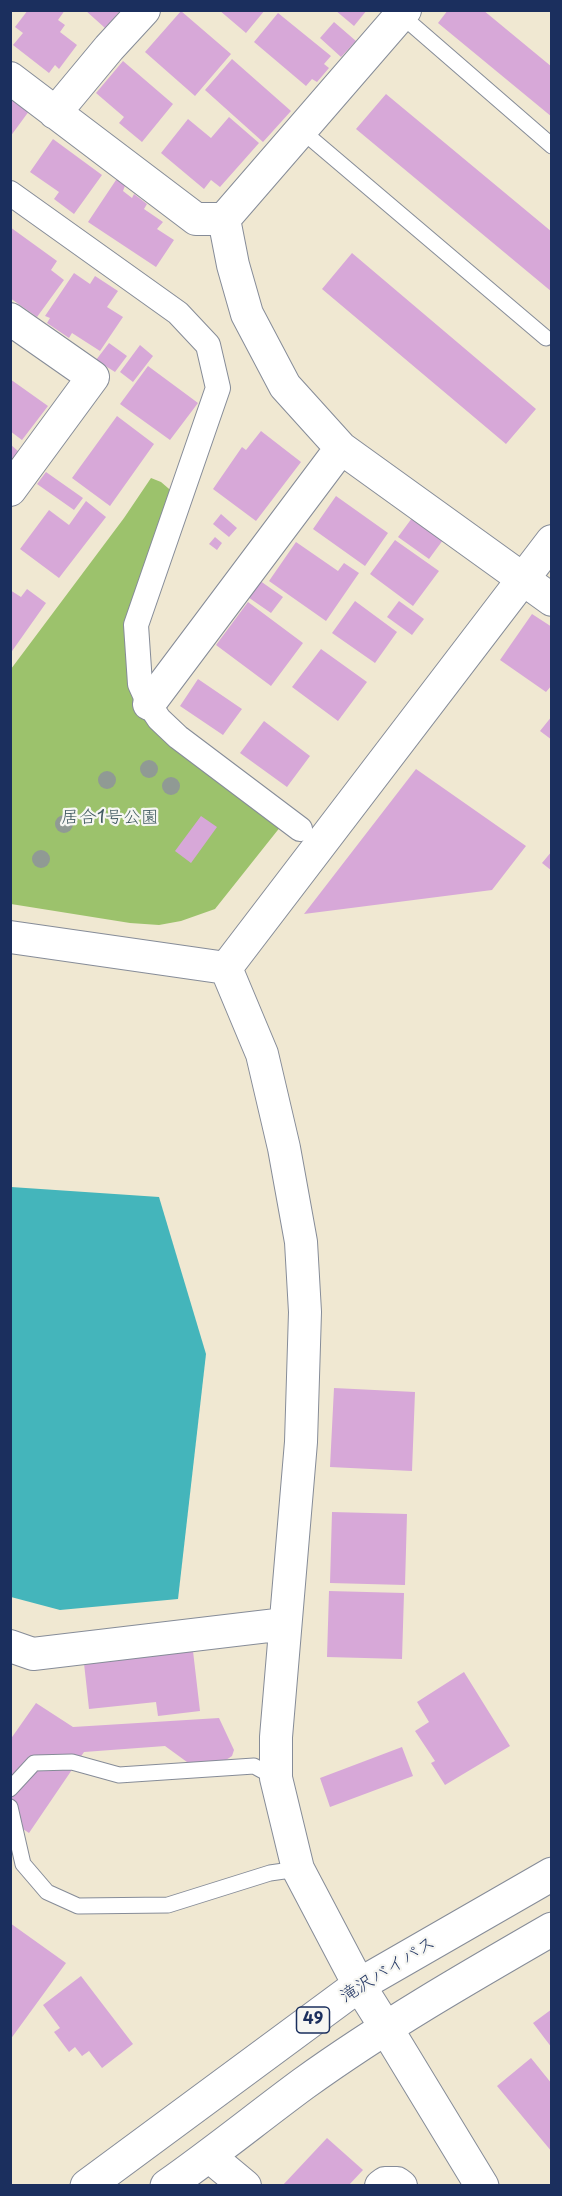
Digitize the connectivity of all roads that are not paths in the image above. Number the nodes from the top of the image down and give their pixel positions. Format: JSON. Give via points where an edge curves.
{"nodes":[{"id":1,"x":144,"y":10,"type":"edge"},
{"id":2,"x":403,"y":13,"type":"edge"},
{"id":3,"x":10,"y":78,"type":"edge"},
{"id":4,"x":55,"y":113,"type":"junction"},
{"id":5,"x":301,"y":130,"type":"junction"},
{"id":6,"x":552,"y":146,"type":"edge"},
{"id":7,"x":10,"y":193,"type":"edge"},
{"id":8,"x":224,"y":219,"type":"junction"},
{"id":9,"x":10,"y":319,"type":"edge"},
{"id":10,"x":546,"y":338,"type":"dead end"},
{"id":11,"x":340,"y":448,"type":"junction"},
{"id":12,"x":10,"y":490,"type":"edge"},
{"id":13,"x":552,"y":541,"type":"edge"},
{"id":14,"x":524,"y":579,"type":"junction"},
{"id":15,"x":552,"y":600,"type":"edge"},
{"id":16,"x":149,"y":704,"type":"junction"},
{"id":17,"x":300,"y":829,"type":"dead end"},
{"id":18,"x":10,"y":937,"type":"edge"},
{"id":19,"x":226,"y":968,"type":"junction"},
{"id":20,"x":285,"y":1624,"type":"junction"},
{"id":21,"x":10,"y":1646,"type":"edge"},
{"id":22,"x":276,"y":1778,"type":"junction"},
{"id":23,"x":10,"y":1789,"type":"edge"},
{"id":24,"x":10,"y":1807,"type":"edge"},
{"id":25,"x":298,"y":1869,"type":"junction"},
{"id":26,"x":552,"y":1874,"type":"edge"},
{"id":27,"x":552,"y":1929,"type":"edge"},
{"id":28,"x":359,"y":1984,"type":"junction"},
{"id":29,"x":386,"y":2028,"type":"junction"},
{"id":30,"x":209,"y":2156,"type":"junction"},
{"id":31,"x":87,"y":2186,"type":"edge"},
{"id":32,"x":167,"y":2186,"type":"edge"},
{"id":33,"x":245,"y":2186,"type":"edge"},
{"id":34,"x":381,"y":2186,"type":"edge"},
{"id":35,"x":401,"y":2186,"type":"edge"},
{"id":36,"x":482,"y":2186,"type":"edge"}],
"edges":[{"from":1,"to":4,"type":"street"},
{"from":2,"to":5,"type":"street"},
{"from":2,"to":6,"type":"lane"},
{"from":3,"to":4,"type":"street"},
{"from":4,"to":8,"type":"street","via":[[196,219]]},
{"from":5,"to":8,"type":"street"},
{"from":5,"to":10,"type":"lane"},
{"from":7,"to":16,"type":"street","via":[[178,313],[208,345],[218,388],[136,625],[140,684]]},
{"from":8,"to":11,"type":"street","via":[[247,314],[285,386]]},
{"from":9,"to":12,"type":"street","via":[[93,377]]},
{"from":11,"to":14,"type":"street"},
{"from":11,"to":16,"type":"street"},
{"from":13,"to":14,"type":"street"},
{"from":14,"to":15,"type":"street"},
{"from":14,"to":19,"type":"street"},
{"from":16,"to":17,"type":"street","via":[[178,737]]},
{"from":18,"to":19,"type":"street"},
{"from":19,"to":20,"type":"street","via":[[262,1054],[301,1242],[305,1312],[301,1442]]},
{"from":20,"to":21,"type":"street","via":[[33,1654]]},
{"from":20,"to":22,"type":"street"},
{"from":22,"to":23,"type":"lane","via":[[254,1766],[119,1775],[72,1762],[34,1763]]},
{"from":22,"to":25,"type":"street"},
{"from":24,"to":25,"type":"lane","via":[[23,1864],[47,1892],[78,1906],[168,1905],[270,1873]]},
{"from":25,"to":28,"type":"street"},
{"from":26,"to":28,"type":"main road","name":"滝沢バイパス","number":"49"},
{"from":27,"to":29,"type":"main road"},
{"from":28,"to":29,"type":"street"},
{"from":28,"to":31,"type":"main road","name":"滝沢バイパス","number":"49"},
{"from":29,"to":30,"type":"main road"},
{"from":29,"to":36,"type":"main road"},
{"from":30,"to":32,"type":"main road"},
{"from":30,"to":33,"type":"street"},
{"from":34,"to":35,"type":"street"}]}
